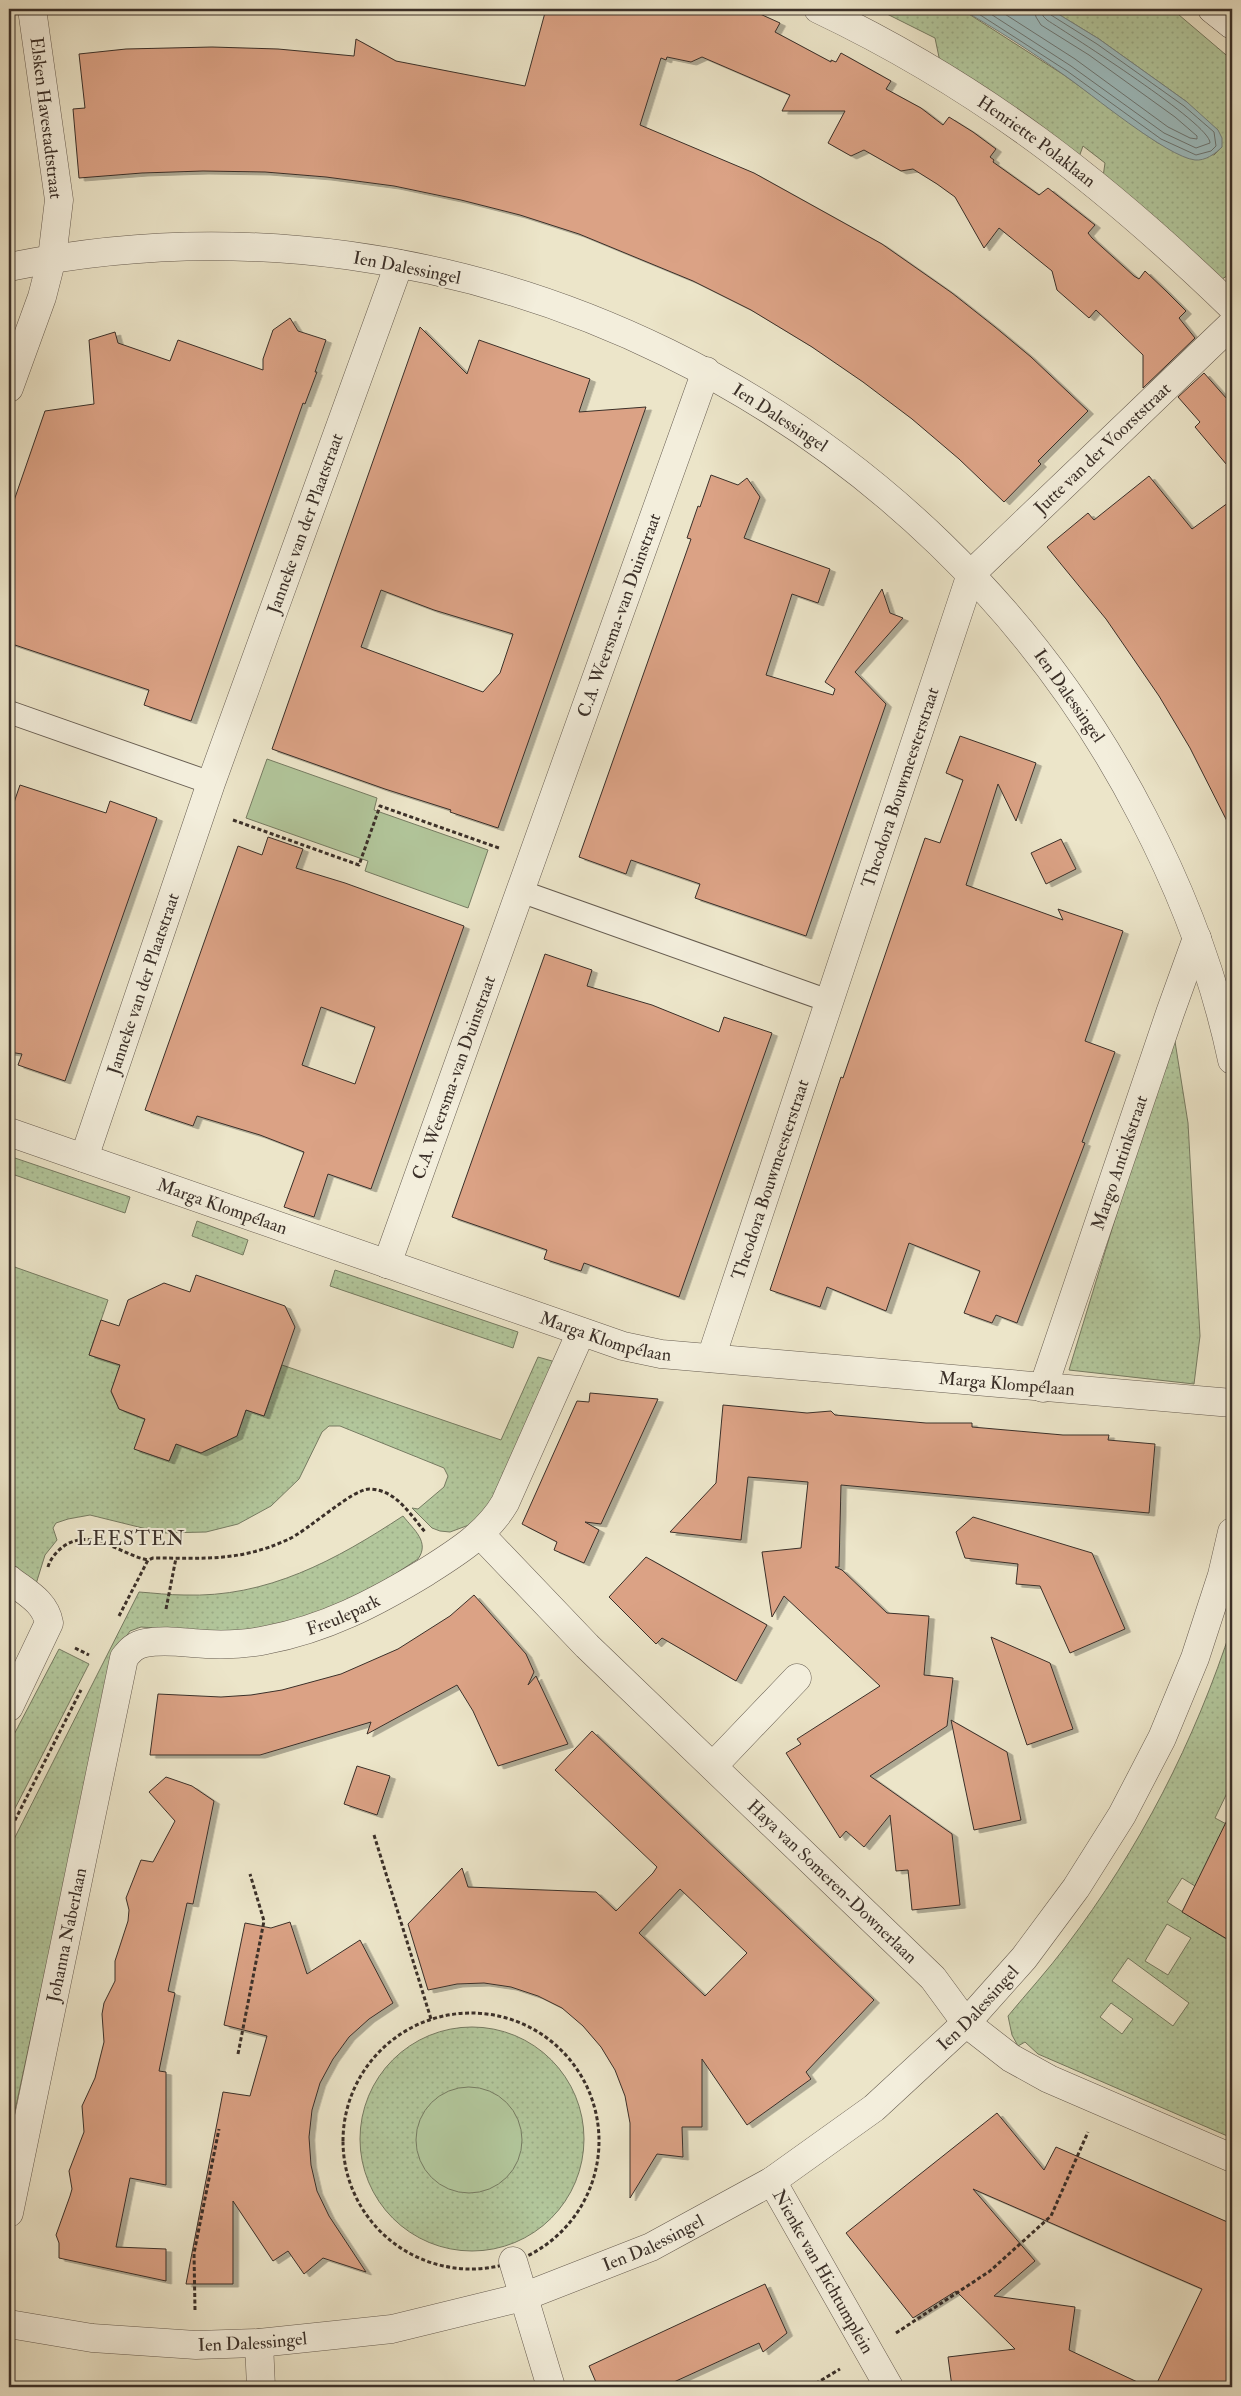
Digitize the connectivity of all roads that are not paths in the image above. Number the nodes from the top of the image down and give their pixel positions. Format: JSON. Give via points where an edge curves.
{"nodes":[{"id":1,"x":32,"y":9,"type":"edge"},
{"id":2,"x":818,"y":9,"type":"edge"},
{"id":3,"x":1212,"y":9,"type":"edge"},
{"id":4,"x":1232,"y":25,"type":"edge"},
{"id":5,"x":52,"y":258,"type":"junction"},
{"id":6,"x":399,"y":264,"type":"junction"},
{"id":7,"x":9,"y":267,"type":"edge"},
{"id":8,"x":1232,"y":307,"type":"edge"},
{"id":9,"x":1232,"y":324,"type":"edge"},
{"id":10,"x":706,"y":371,"type":"junction"},
{"id":11,"x":9,"y":388,"type":"edge"},
{"id":12,"x":971,"y":574,"type":"junction"},
{"id":13,"x":9,"y":712,"type":"edge"},
{"id":14,"x":211,"y":783,"type":"junction"},
{"id":15,"x":520,"y":891,"type":"junction"},
{"id":16,"x":1197,"y":938,"type":"junction"},
{"id":17,"x":829,"y":1001,"type":"junction"},
{"id":18,"x":1232,"y":1060,"type":"edge"},
{"id":19,"x":9,"y":1132,"type":"edge"},
{"id":20,"x":84,"y":1158,"type":"junction"},
{"id":21,"x":387,"y":1264,"type":"junction"},
{"id":22,"x":581,"y":1332,"type":"junction"},
{"id":23,"x":711,"y":1358,"type":"junction"},
{"id":24,"x":1043,"y":1388,"type":"junction"},
{"id":25,"x":1232,"y":1403,"type":"edge"},
{"id":26,"x":1232,"y":1532,"type":"edge"},
{"id":27,"x":480,"y":1534,"type":"junction"},
{"id":28,"x":9,"y":1579,"type":"edge"},
{"id":29,"x":124,"y":1658,"type":"joint"},
{"id":30,"x":797,"y":1678,"type":"dead end"},
{"id":31,"x":9,"y":1707,"type":"edge"},
{"id":32,"x":713,"y":1766,"type":"junction"},
{"id":33,"x":966,"y":2023,"type":"junction"},
{"id":34,"x":1232,"y":2158,"type":"edge"},
{"id":35,"x":772,"y":2181,"type":"junction"},
{"id":36,"x":9,"y":2213,"type":"edge"},
{"id":37,"x":513,"y":2261,"type":"road end"},
{"id":38,"x":523,"y":2297,"type":"junction"},
{"id":39,"x":9,"y":2324,"type":"edge"},
{"id":40,"x":259,"y":2343,"type":"junction"},
{"id":41,"x":261,"y":2387,"type":"edge"},
{"id":42,"x":550,"y":2387,"type":"edge"},
{"id":43,"x":889,"y":2387,"type":"edge"}],
"edges":[{"from":1,"to":5,"type":"street","name":"Elsken Havestadtstraat","via":[[59,200]]},
{"from":2,"to":8,"type":"street","name":"Henriette Polaklaan","via":[[919,60],[1041,140],[1150,229]]},
{"from":3,"to":4,"type":"street"},
{"from":5,"to":6,"type":"street","name":"Ien Dalessingel","via":[[139,249],[226,246],[313,252]]},
{"from":5,"to":7,"type":"street","name":"Ien Dalessingel"},
{"from":5,"to":11,"type":"street","name":"Elsken Havestadtstraat","via":[[42,297]]},
{"from":6,"to":10,"type":"street","name":"Ien Dalessingel","via":[[479,281],[557,306],[633,335]]},
{"from":6,"to":14,"type":"street","name":"Janneke van der Plaatstraat"},
{"from":9,"to":12,"type":"street","name":"Jutte van der Voorststraat"},
{"from":10,"to":12,"type":"street","name":"Ien Dalessingel","via":[[778,414],[847,462],[911,515]]},
{"from":10,"to":15,"type":"street","name":"C.A. Weersma-van Duinstraat"},
{"from":12,"to":16,"type":"street","name":"Ien Dalessingel","via":[[1028,638],[1080,708],[1125,782],[1160,850]]},
{"from":12,"to":17,"type":"street","name":"Theodora Bouwmeesterstraat"},
{"from":13,"to":14,"type":"lane"},
{"from":14,"to":20,"type":"street","name":"Janneke van der Plaatstraat"},
{"from":15,"to":17,"type":"lane"},
{"from":15,"to":21,"type":"street","name":"C.A. Weersma-van Duinstraat"},
{"from":16,"to":18,"type":"street","name":"Ien Dalessingel","via":[[1226,1029]]},
{"from":16,"to":24,"type":"street","name":"Margo Antinkstraat"},
{"from":17,"to":23,"type":"street","name":"Theodora Bouwmeesterstraat"},
{"from":19,"to":20,"type":"street","name":"Marga Klompélaan"},
{"from":20,"to":21,"type":"street","name":"Marga Klompélaan"},
{"from":21,"to":22,"type":"street","name":"Marga Klompélaan"},
{"from":22,"to":23,"type":"street","name":"Marga Klompélaan","via":[[661,1354]]},
{"from":22,"to":27,"type":"street","name":"Freulepark","via":[[505,1503]]},
{"from":23,"to":24,"type":"street","name":"Marga Klompélaan"},
{"from":24,"to":25,"type":"street","name":"Marga Klompélaan"},
{"from":26,"to":33,"type":"street","name":"Ien Dalessingel","via":[[1196,1658],[1162,1738],[1122,1815],[1076,1888],[1036,1943]]},
{"from":27,"to":29,"type":"street","name":"Freulepark","via":[[448,1559],[395,1592],[339,1620],[256,1642],[144,1643],[131,1648]]},
{"from":27,"to":32,"type":"street","name":"Haya van Someren-Downerlaan","via":[[587,1646]]},
{"from":28,"to":31,"type":"street","via":[[41,1604],[49,1623]]},
{"from":29,"to":36,"type":"street","name":"Johanna Naberlaan"},
{"from":30,"to":32,"type":"street"},
{"from":32,"to":33,"type":"street","name":"Haya van Someren-Downerlaan","via":[[933,1978]]},
{"from":33,"to":34,"type":"street","name":"Haya van Someren-Downerlaan","via":[[1011,2058],[1049,2079]]},
{"from":33,"to":35,"type":"street","name":"Ien Dalessingel","via":[[874,2108]]},
{"from":35,"to":38,"type":"street","name":"Ien Dalessingel","via":[[652,2247]]},
{"from":35,"to":43,"type":"street","name":"Nienke van Hichtumplein"},
{"from":37,"to":38,"type":"street"},
{"from":38,"to":40,"type":"street","name":"Ien Dalessingel","via":[[392,2329]]},
{"from":38,"to":42,"type":"street"},
{"from":39,"to":40,"type":"street","name":"Ien Dalessingel","via":[[92,2338],[196,2345]]},
{"from":40,"to":41,"type":"street"}]}
